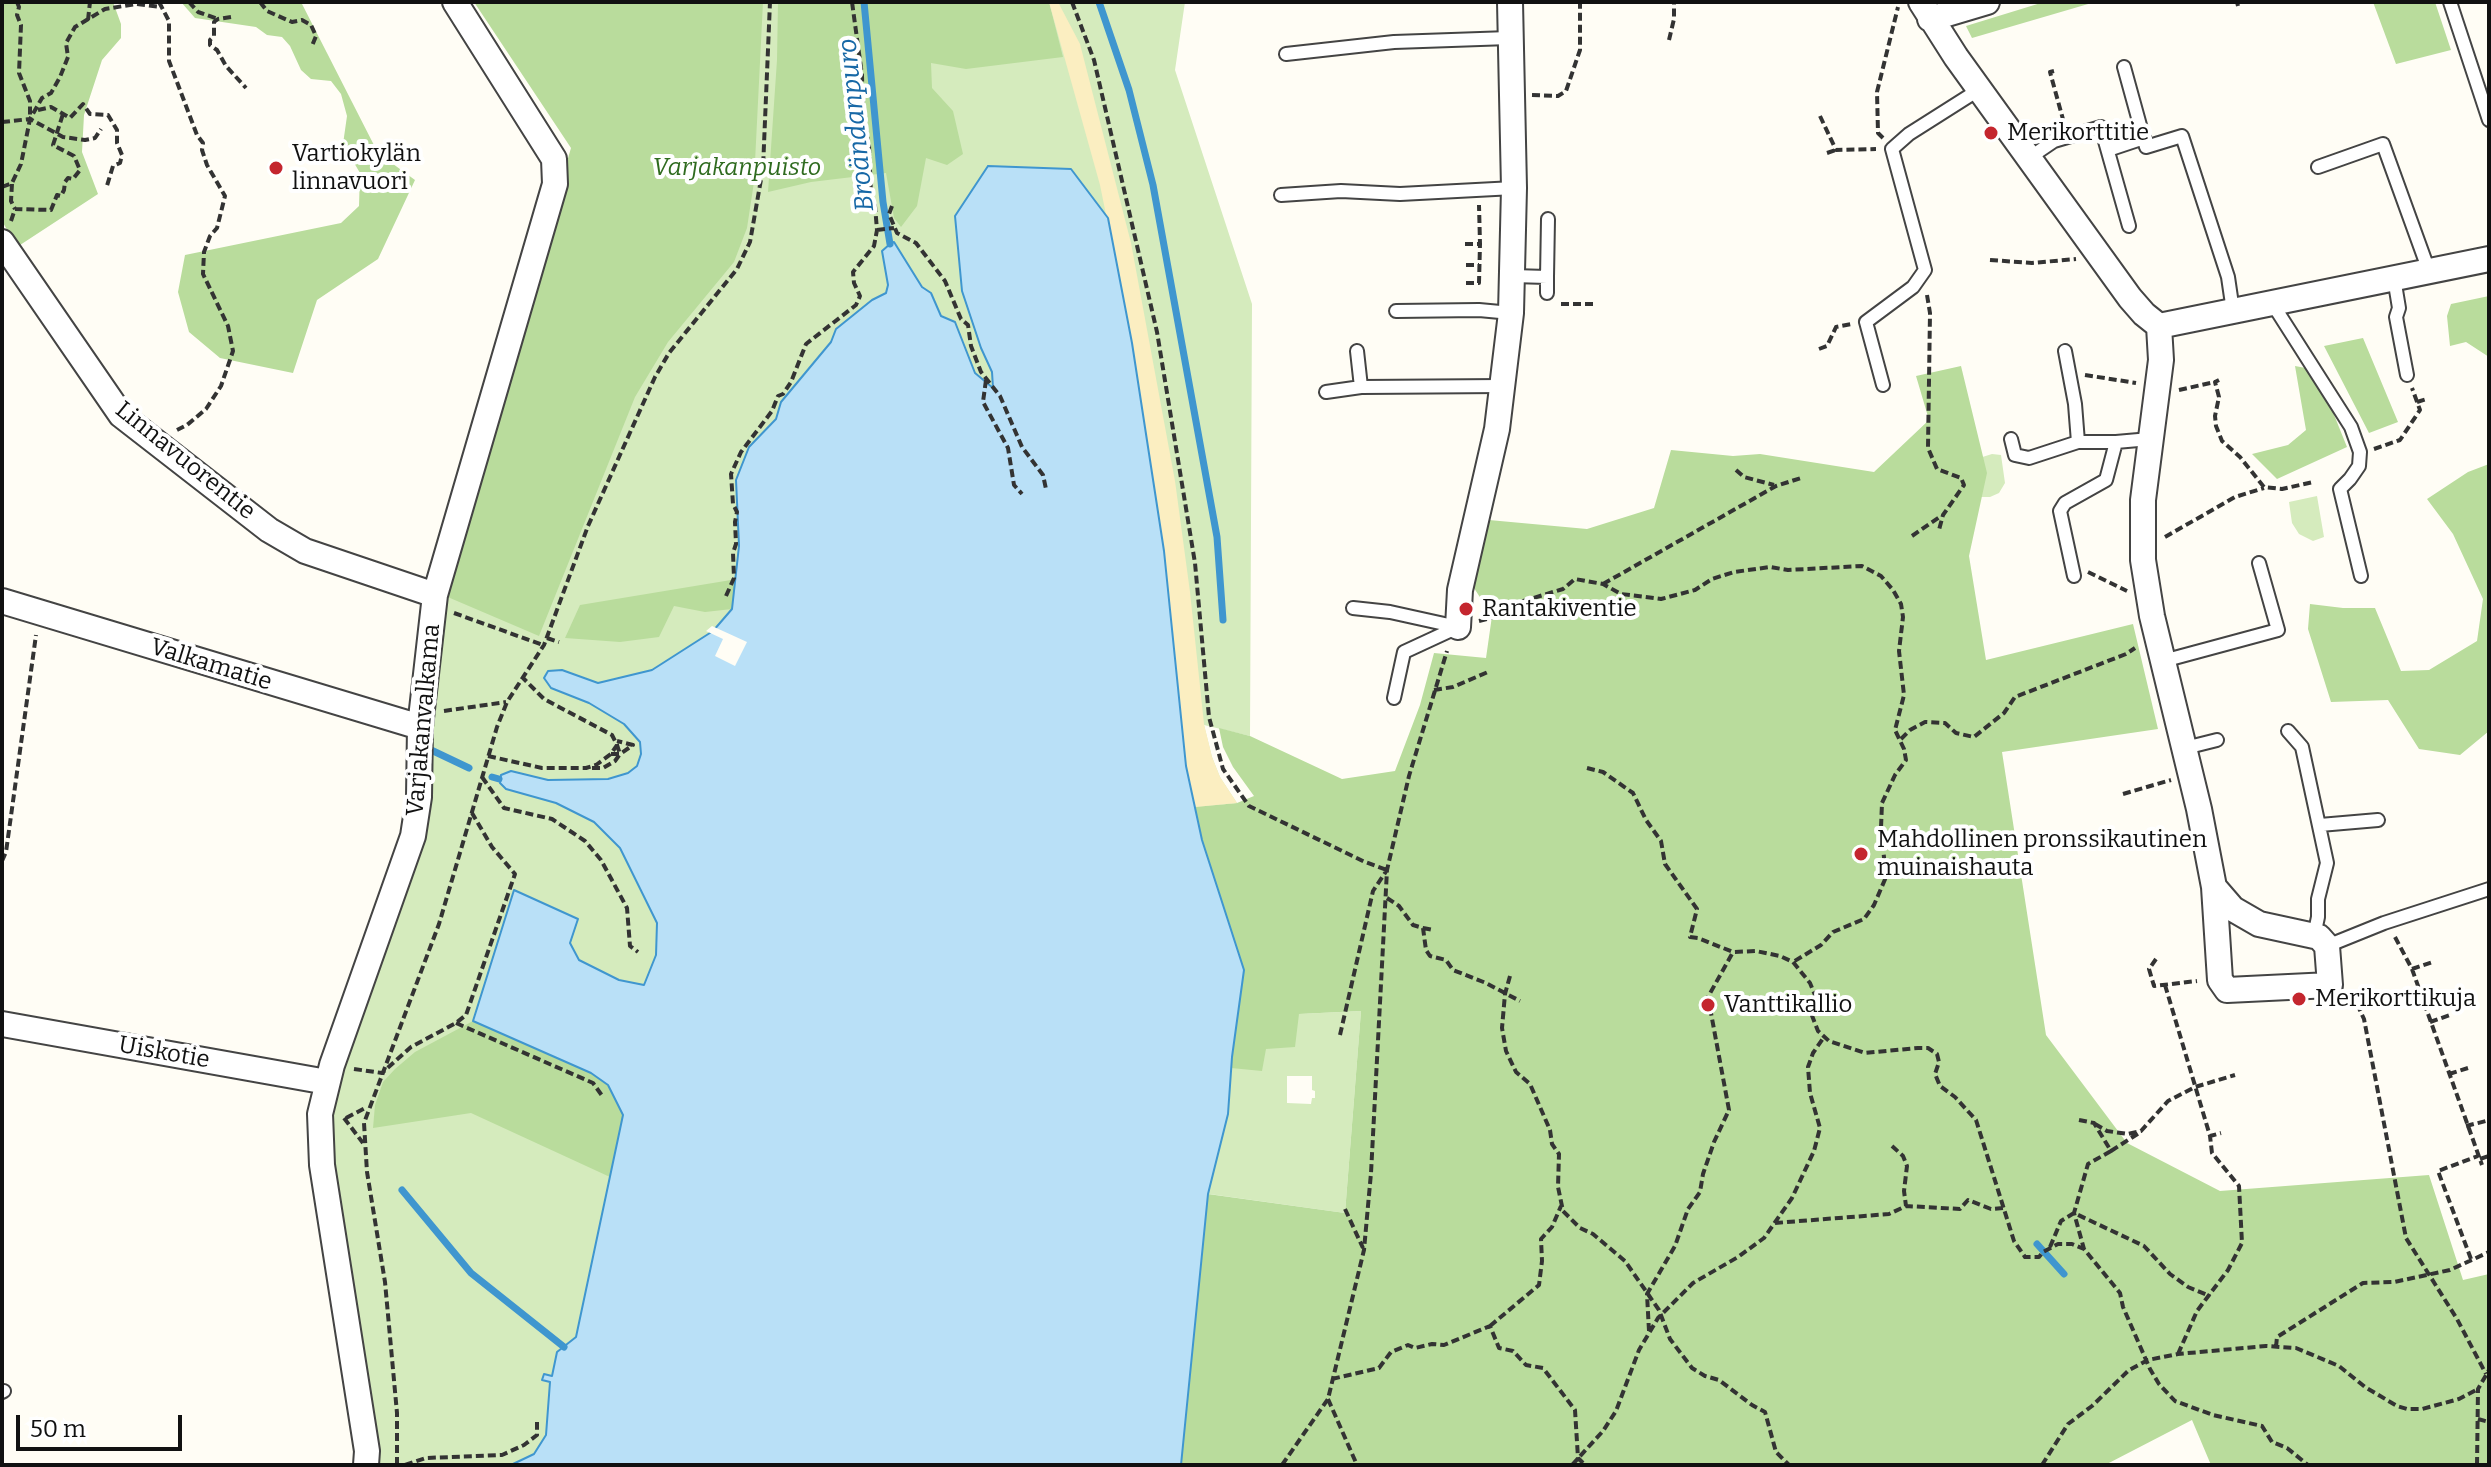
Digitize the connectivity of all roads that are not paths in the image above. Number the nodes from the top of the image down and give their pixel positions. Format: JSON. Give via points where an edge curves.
{"nodes":[{"id":1,"x":455,"y":2,"type":"edge"},
{"id":2,"x":1510,"y":2,"type":"edge"},
{"id":3,"x":1987,"y":2,"type":"edge"},
{"id":4,"x":2450,"y":2,"type":"edge"},
{"id":5,"x":1926,"y":11,"type":"edge"},
{"id":6,"x":1509,"y":38,"type":"junction"},
{"id":7,"x":1286,"y":54,"type":"dead end"},
{"id":8,"x":2124,"y":67,"type":"dead end"},
{"id":9,"x":1980,"y":89,"type":"junction"},
{"id":10,"x":2489,"y":120,"type":"edge"},
{"id":11,"x":2144,"y":138,"type":"junction"},
{"id":12,"x":2108,"y":150,"type":"junction"},
{"id":13,"x":2029,"y":158,"type":"junction"},
{"id":14,"x":2318,"y":167,"type":"dead end"},
{"id":15,"x":1514,"y":188,"type":"junction"},
{"id":16,"x":1281,"y":195,"type":"dead end"},
{"id":17,"x":1548,"y":219,"type":"dead end"},
{"id":18,"x":2129,"y":226,"type":"dead end"},
{"id":19,"x":4,"y":235,"type":"edge"},
{"id":20,"x":2489,"y":259,"type":"edge"},
{"id":21,"x":2429,"y":271,"type":"junction"},
{"id":22,"x":1513,"y":276,"type":"junction"},
{"id":23,"x":1547,"y":277,"type":"junction"},
{"id":24,"x":2394,"y":278,"type":"junction"},
{"id":25,"x":1547,"y":293,"type":"road end"},
{"id":26,"x":2272,"y":303,"type":"junction"},
{"id":27,"x":1396,"y":311,"type":"dead end"},
{"id":28,"x":2233,"y":311,"type":"junction"},
{"id":29,"x":1511,"y":313,"type":"junction"},
{"id":30,"x":2159,"y":326,"type":"junction"},
{"id":31,"x":1357,"y":351,"type":"dead end"},
{"id":32,"x":2065,"y":351,"type":"dead end"},
{"id":33,"x":2407,"y":375,"type":"road end"},
{"id":34,"x":1883,"y":385,"type":"dead end"},
{"id":35,"x":1503,"y":386,"type":"junction"},
{"id":36,"x":1361,"y":387,"type":"junction"},
{"id":37,"x":1326,"y":392,"type":"dead end"},
{"id":38,"x":2011,"y":439,"type":"dead end"},
{"id":39,"x":2150,"y":439,"type":"junction"},
{"id":40,"x":2078,"y":442,"type":"junction"},
{"id":41,"x":2116,"y":442,"type":"junction"},
{"id":42,"x":2259,"y":563,"type":"dead end"},
{"id":43,"x":2073,"y":570,"type":"road end"},
{"id":44,"x":2361,"y":576,"type":"dead end"},
{"id":45,"x":435,"y":595,"type":"junction"},
{"id":46,"x":2,"y":601,"type":"edge"},
{"id":47,"x":1353,"y":608,"type":"dead end"},
{"id":48,"x":1458,"y":627,"type":"junction"},
{"id":49,"x":2163,"y":661,"type":"junction"},
{"id":50,"x":1394,"y":698,"type":"dead end"},
{"id":51,"x":421,"y":721,"type":"junction"},
{"id":52,"x":2288,"y":731,"type":"dead end"},
{"id":53,"x":2217,"y":740,"type":"dead end"},
{"id":54,"x":2185,"y":748,"type":"junction"},
{"id":55,"x":2378,"y":820,"type":"dead end"},
{"id":56,"x":2320,"y":825,"type":"junction"},
{"id":57,"x":2214,"y":887,"type":"junction"},
{"id":58,"x":2489,"y":889,"type":"edge"},
{"id":59,"x":2320,"y":941,"type":"junction"},
{"id":60,"x":2,"y":1024,"type":"edge"},
{"id":61,"x":334,"y":1074,"type":"junction"},
{"id":62,"x":366,"y":1465,"type":"edge"}],
"edges":[{"from":1,"to":45,"type":"street","name":"Varjakanvalkama","via":[[554,159],[555,184]]},
{"from":2,"to":6,"type":"street"},
{"from":3,"to":5,"type":"street"},
{"from":4,"to":10,"type":"lane"},
{"from":5,"to":9,"type":"street"},
{"from":6,"to":7,"type":"lane","via":[[1394,42]]},
{"from":6,"to":15,"type":"street"},
{"from":8,"to":11,"type":"lane"},
{"from":9,"to":13,"type":"street"},
{"from":9,"to":34,"type":"lane","via":[[1892,149],[1925,270],[1913,287],[1866,322]]},
{"from":11,"to":12,"type":"lane"},
{"from":11,"to":28,"type":"lane","via":[[2146,147],[2182,136],[2228,277]]},
{"from":12,"to":13,"type":"lane","via":[[2101,127],[2054,141]]},
{"from":12,"to":18,"type":"lane"},
{"from":13,"to":30,"type":"street","via":[[2130,298]]},
{"from":14,"to":21,"type":"lane","via":[[2383,144]]},
{"from":15,"to":16,"type":"lane"},
{"from":15,"to":22,"type":"street"},
{"from":17,"to":23,"type":"lane"},
{"from":19,"to":45,"type":"street","name":"Linnavuorentie","via":[[121,415],[269,530],[305,551]]},
{"from":20,"to":21,"type":"street"},
{"from":21,"to":24,"type":"street"},
{"from":22,"to":23,"type":"lane"},
{"from":22,"to":29,"type":"street"},
{"from":23,"to":25,"type":"lane"},
{"from":24,"to":26,"type":"street"},
{"from":24,"to":33,"type":"lane"},
{"from":26,"to":28,"type":"street"},
{"from":26,"to":44,"type":"lane","via":[[2351,427],[2360,452],[2359,466],[2340,489]]},
{"from":27,"to":29,"type":"lane"},
{"from":28,"to":30,"type":"street"},
{"from":29,"to":35,"type":"street"},
{"from":30,"to":39,"type":"street","via":[[2161,360]]},
{"from":31,"to":36,"type":"lane"},
{"from":32,"to":40,"type":"lane"},
{"from":35,"to":36,"type":"lane"},
{"from":35,"to":48,"type":"street","via":[[1460,590]]},
{"from":36,"to":37,"type":"lane"},
{"from":38,"to":40,"type":"lane","via":[[2015,455],[2029,458]]},
{"from":39,"to":41,"type":"lane"},
{"from":39,"to":49,"type":"street","via":[[2143,560]]},
{"from":40,"to":41,"type":"lane"},
{"from":41,"to":43,"type":"lane","via":[[2106,480],[2060,511]]},
{"from":42,"to":49,"type":"lane","via":[[2278,630]]},
{"from":45,"to":51,"type":"street","name":"Varjakanvalkama"},
{"from":46,"to":51,"type":"street","name":"Valkamatie"},
{"from":47,"to":48,"type":"lane"},
{"from":48,"to":50,"type":"lane","via":[[1404,652]]},
{"from":49,"to":54,"type":"street"},
{"from":51,"to":61,"type":"street","name":"Varjakanvalkama","via":[[413,836]]},
{"from":52,"to":56,"type":"lane","via":[[2302,747]]},
{"from":53,"to":54,"type":"lane"},
{"from":54,"to":57,"type":"street"},
{"from":55,"to":56,"type":"lane"},
{"from":56,"to":59,"type":"lane","via":[[2327,863],[2318,899]]},
{"from":57,"to":59,"type":"street","via":[[2233,909],[2259,924]]},
{"from":57,"to":59,"type":"street","via":[[2223,988],[2330,985]]},
{"from":58,"to":59,"type":"lane"},
{"from":60,"to":61,"type":"street","name":"Uiskotie"},
{"from":61,"to":62,"type":"street","name":"Varjakanvalkama","via":[[320,1114],[320,1142]]}]}
